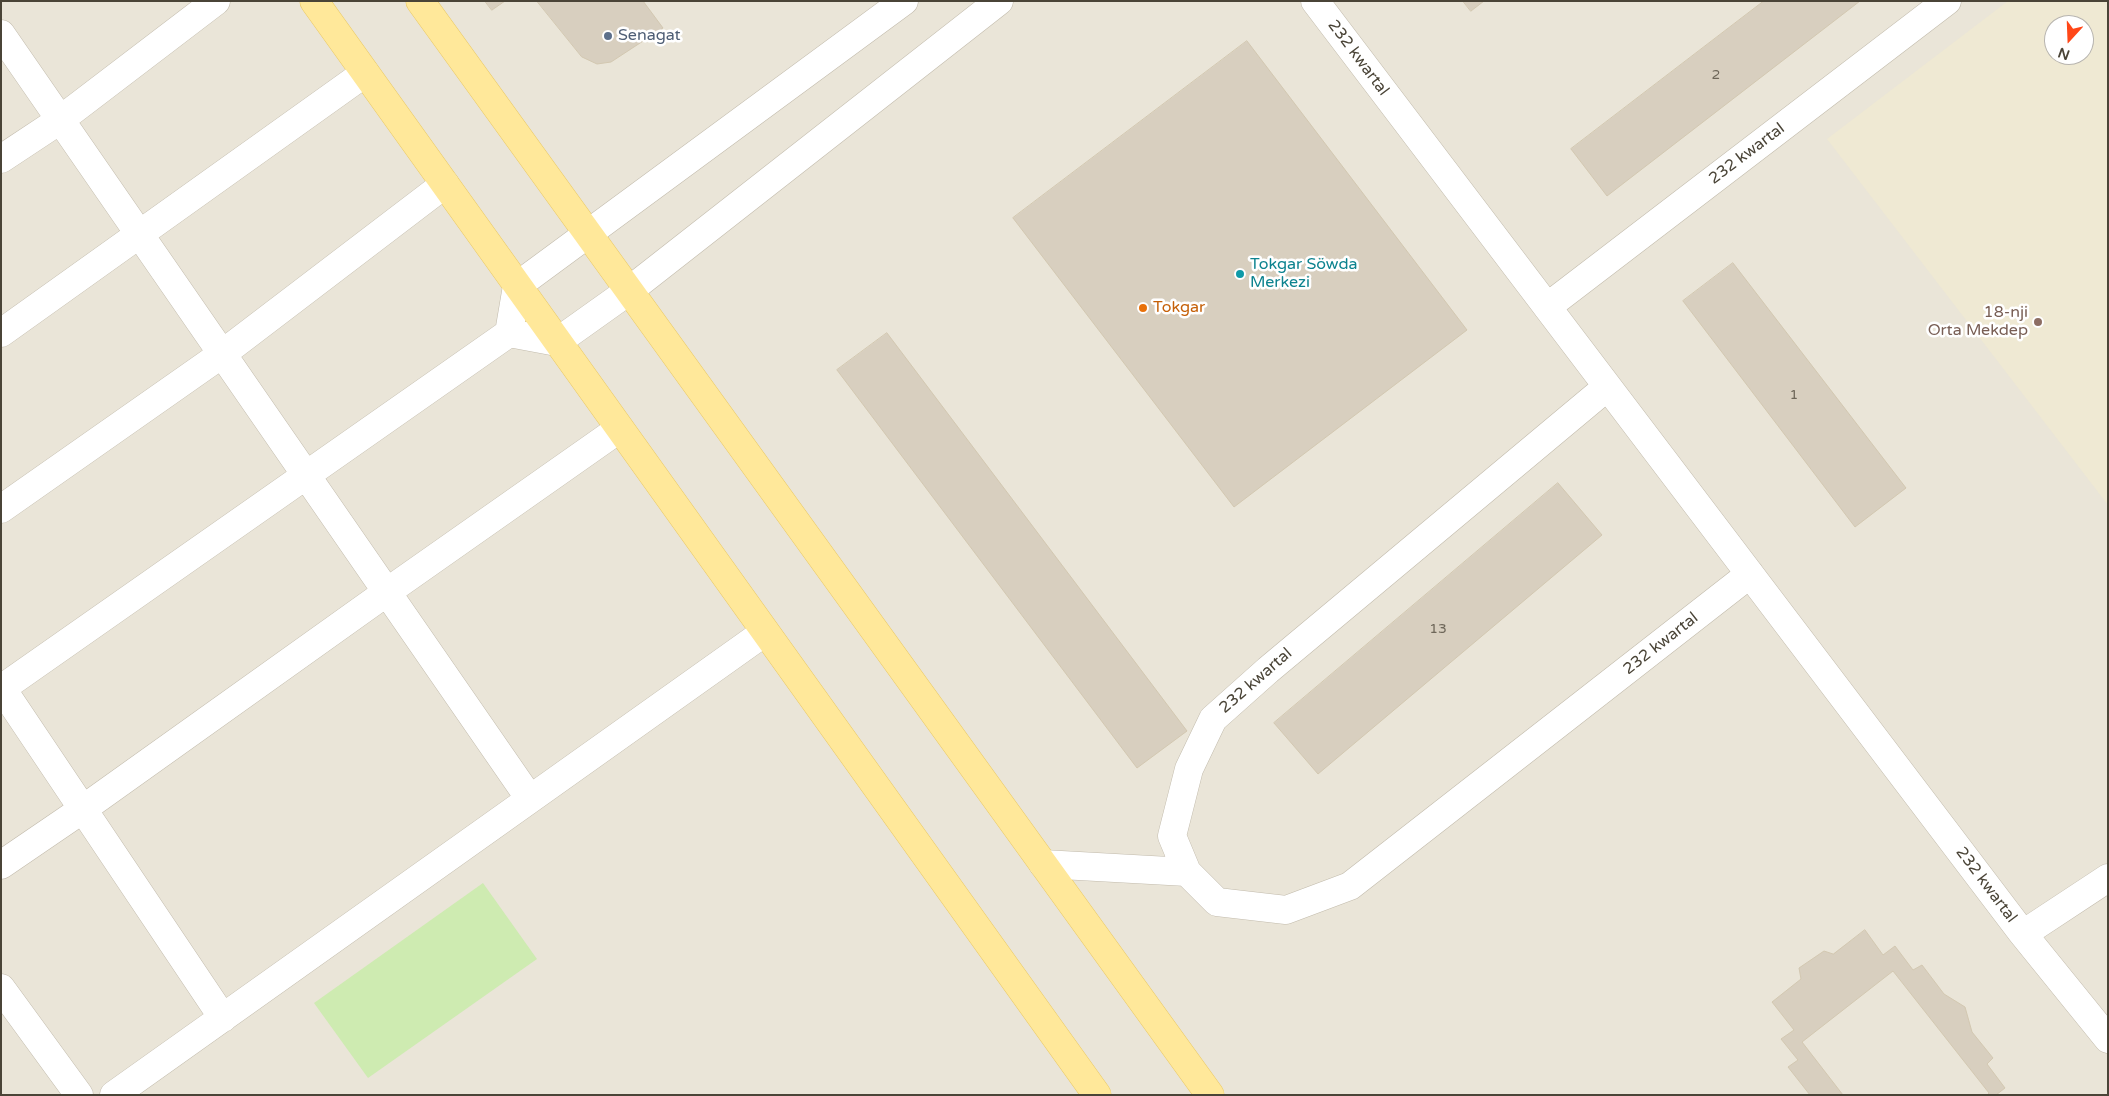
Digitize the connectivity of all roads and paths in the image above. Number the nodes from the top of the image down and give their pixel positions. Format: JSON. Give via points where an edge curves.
{"nodes":[{"id":1,"x":216,"y":1,"type":"edge"},
{"id":2,"x":314,"y":1,"type":"edge"},
{"id":3,"x":420,"y":1,"type":"edge"},
{"id":4,"x":904,"y":1,"type":"edge"},
{"id":5,"x":999,"y":1,"type":"edge"},
{"id":6,"x":1315,"y":1,"type":"edge"},
{"id":7,"x":1947,"y":1,"type":"edge"},
{"id":8,"x":1,"y":34,"type":"edge"},
{"id":9,"x":365,"y":73,"type":"junction"},
{"id":10,"x":60,"y":120,"type":"junction"},
{"id":11,"x":1,"y":159,"type":"edge"},
{"id":12,"x":445,"y":184,"type":"junction"},
{"id":13,"x":589,"y":232,"type":"junction"},
{"id":14,"x":140,"y":235,"type":"junction"},
{"id":15,"x":518,"y":286,"type":"junction"},
{"id":16,"x":630,"y":290,"type":"junction"},
{"id":17,"x":1547,"y":306,"type":"junction"},
{"id":18,"x":1,"y":333,"type":"edge"},
{"id":19,"x":510,"y":334,"type":"junction"},
{"id":20,"x":557,"y":342,"type":"junction"},
{"id":21,"x":222,"y":354,"type":"junction"},
{"id":22,"x":1607,"y":386,"type":"junction"},
{"id":23,"x":620,"y":429,"type":"junction"},
{"id":24,"x":306,"y":475,"type":"junction"},
{"id":25,"x":1,"y":509,"type":"edge"},
{"id":26,"x":1750,"y":574,"type":"junction"},
{"id":27,"x":387,"y":592,"type":"junction"},
{"id":28,"x":765,"y":632,"type":"junction"},
{"id":29,"x":2,"y":688,"type":"edge"},
{"id":30,"x":530,"y":799,"type":"junction"},
{"id":31,"x":83,"y":809,"type":"junction"},
{"id":32,"x":1044,"y":864,"type":"junction"},
{"id":33,"x":1,"y":865,"type":"edge"},
{"id":34,"x":1187,"y":872,"type":"junction"},
{"id":35,"x":2108,"y":878,"type":"edge"},
{"id":36,"x":2023,"y":934,"type":"junction"},
{"id":37,"x":1,"y":988,"type":"edge"},
{"id":38,"x":223,"y":1018,"type":"junction"},
{"id":39,"x":2108,"y":1040,"type":"edge"},
{"id":40,"x":79,"y":1095,"type":"edge"},
{"id":41,"x":114,"y":1095,"type":"edge"},
{"id":42,"x":1097,"y":1095,"type":"edge"},
{"id":43,"x":1210,"y":1095,"type":"edge"}],
"edges":[{"from":1,"to":10,"type":"street"},
{"from":2,"to":9,"type":"main road"},
{"from":3,"to":13,"type":"main road"},
{"from":4,"to":13,"type":"street"},
{"from":5,"to":16,"type":"street"},
{"from":6,"to":17,"type":"street","name":"232 kwartal"},
{"from":7,"to":17,"type":"street","name":"232 kwartal"},
{"from":8,"to":10,"type":"street"},
{"from":9,"to":12,"type":"main road"},
{"from":9,"to":14,"type":"street"},
{"from":10,"to":11,"type":"street"},
{"from":10,"to":14,"type":"street"},
{"from":12,"to":15,"type":"main road"},
{"from":12,"to":21,"type":"street"},
{"from":13,"to":15,"type":"street"},
{"from":13,"to":16,"type":"main road"},
{"from":14,"to":18,"type":"street"},
{"from":14,"to":21,"type":"street"},
{"from":15,"to":19,"type":"street"},
{"from":15,"to":20,"type":"main road"},
{"from":16,"to":20,"type":"street"},
{"from":16,"to":32,"type":"main road"},
{"from":17,"to":22,"type":"street","name":"232 kwartal"},
{"from":19,"to":20,"type":"street"},
{"from":19,"to":24,"type":"street"},
{"from":20,"to":23,"type":"main road"},
{"from":21,"to":24,"type":"street"},
{"from":21,"to":25,"type":"street"},
{"from":22,"to":26,"type":"street","name":"232 kwartal"},
{"from":22,"to":34,"type":"street","name":"232 kwartal","via":[[1213,719],[1189,769],[1172,836]]},
{"from":23,"to":27,"type":"street"},
{"from":23,"to":28,"type":"main road"},
{"from":24,"to":27,"type":"street"},
{"from":24,"to":29,"type":"street"},
{"from":26,"to":34,"type":"street","name":"232 kwartal","via":[[1350,886],[1286,910],[1217,902]]},
{"from":26,"to":36,"type":"street","name":"232 kwartal"},
{"from":27,"to":30,"type":"street"},
{"from":27,"to":31,"type":"street"},
{"from":28,"to":30,"type":"street"},
{"from":28,"to":42,"type":"main road"},
{"from":29,"to":31,"type":"street"},
{"from":30,"to":38,"type":"street"},
{"from":31,"to":33,"type":"street"},
{"from":31,"to":38,"type":"street"},
{"from":32,"to":34,"type":"street"},
{"from":32,"to":43,"type":"main road"},
{"from":35,"to":36,"type":"street"},
{"from":36,"to":39,"type":"street","name":"232 kwartal"},
{"from":37,"to":40,"type":"street"},
{"from":38,"to":41,"type":"street"}]}
